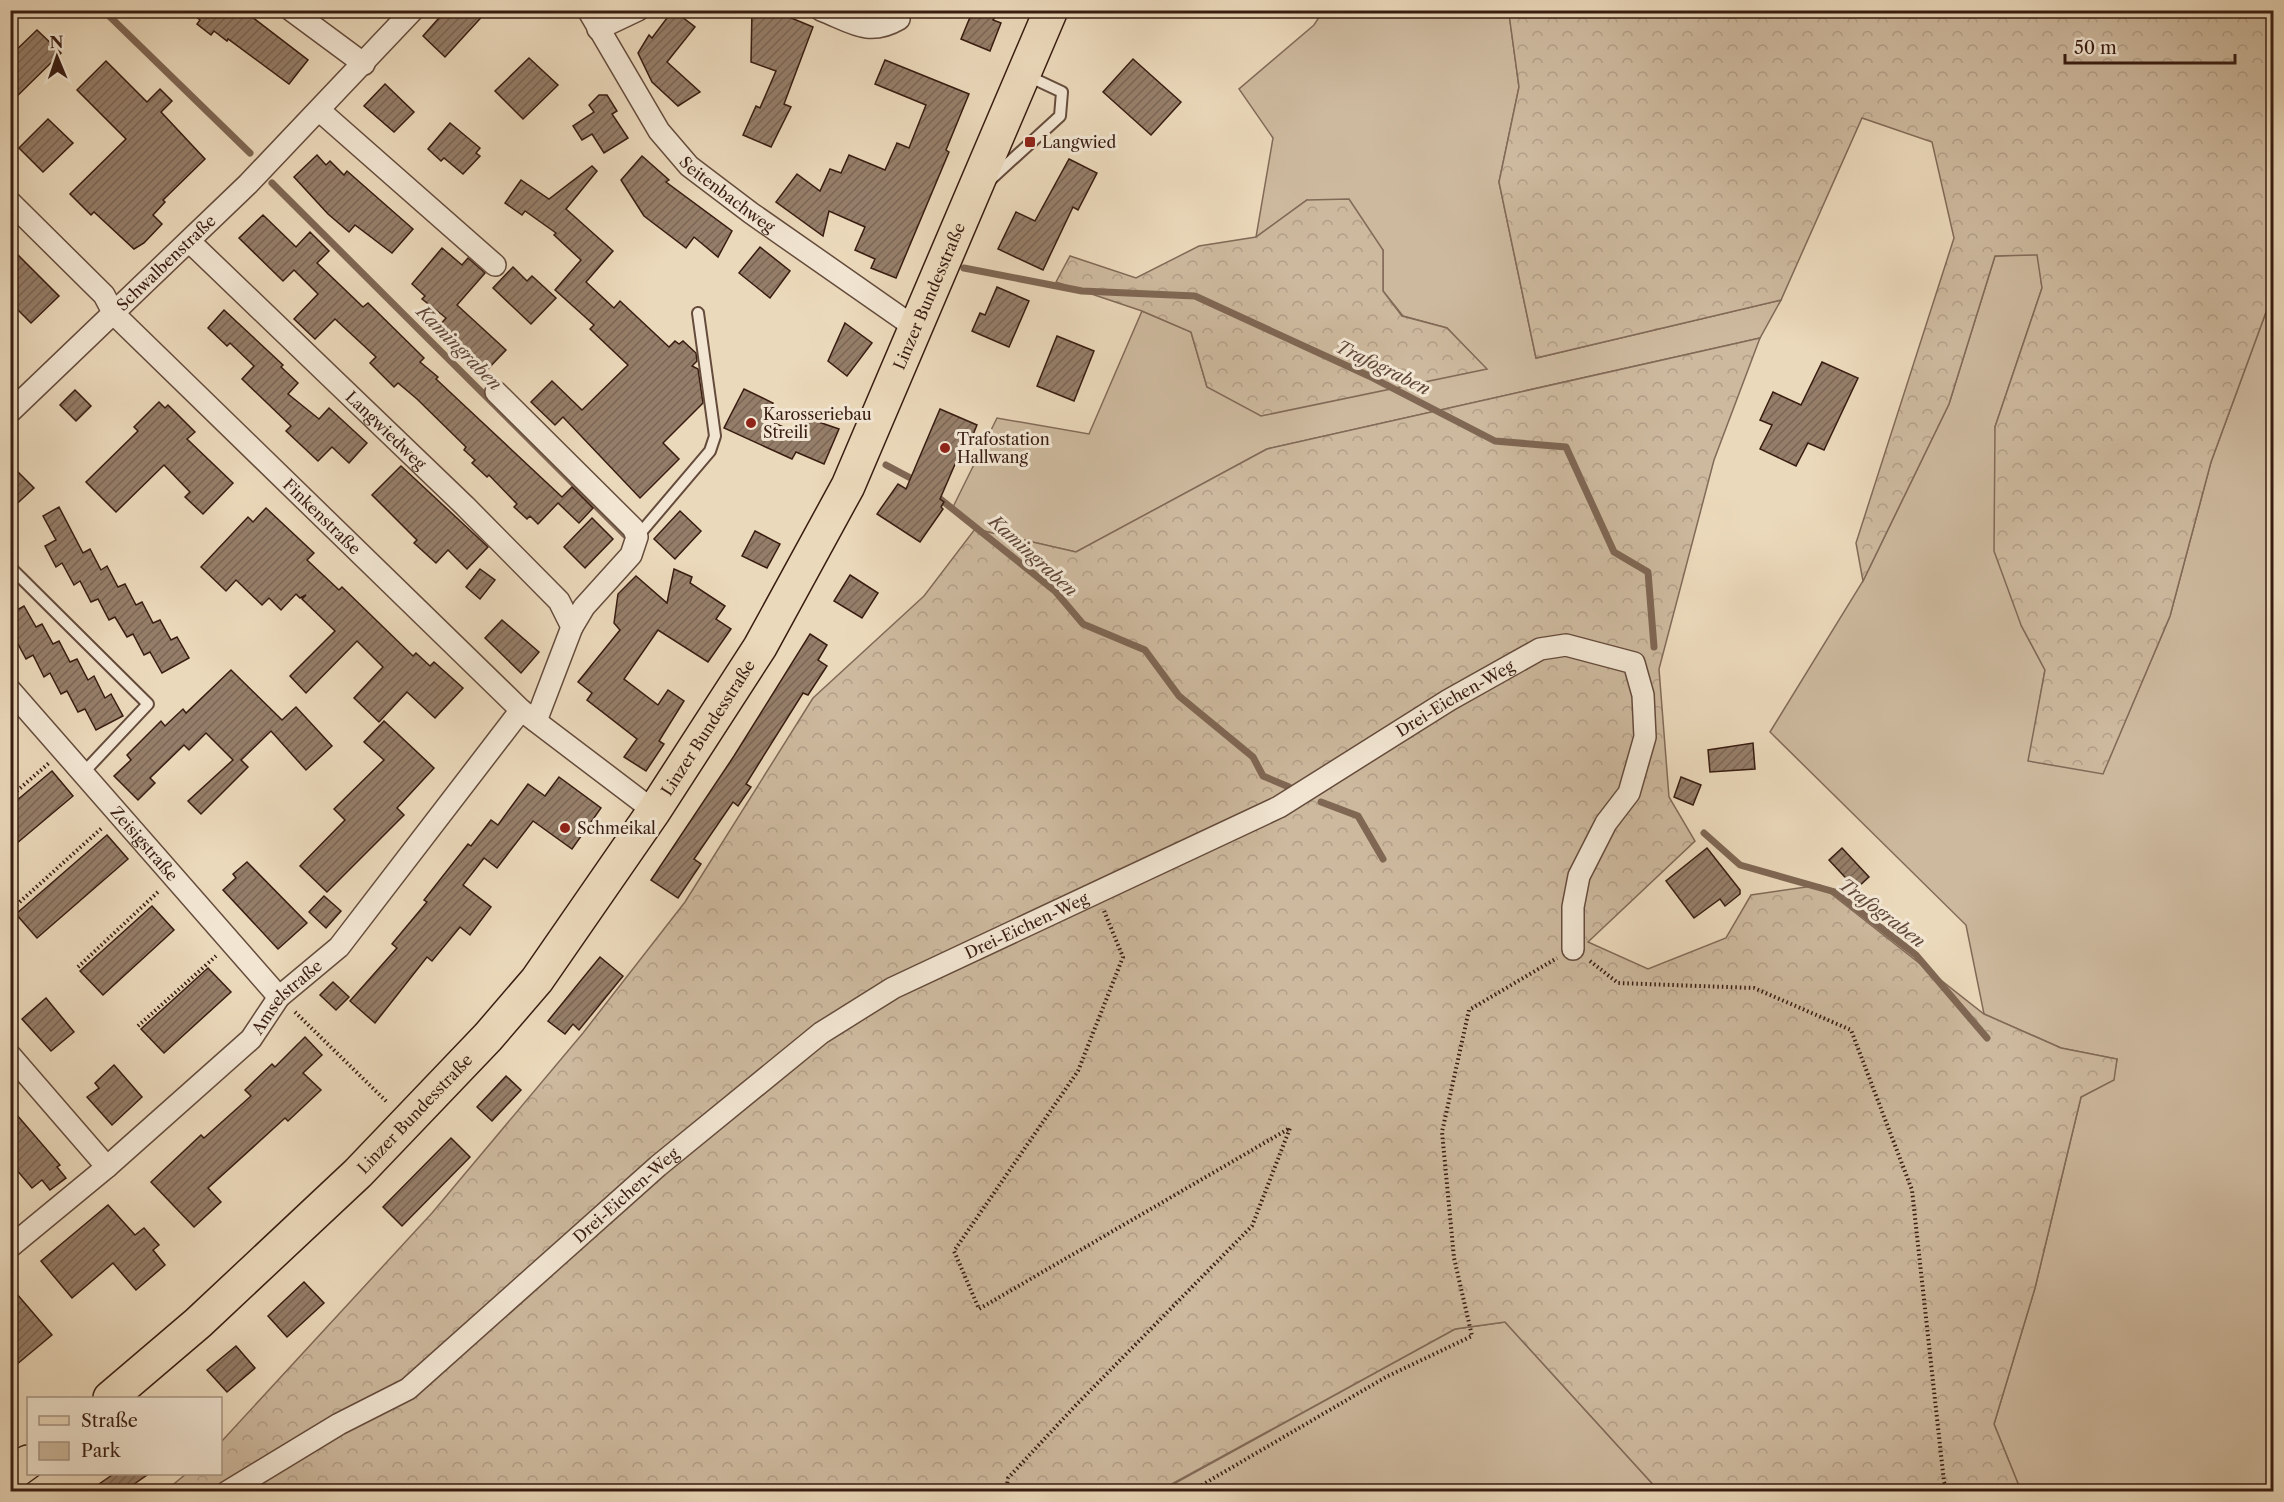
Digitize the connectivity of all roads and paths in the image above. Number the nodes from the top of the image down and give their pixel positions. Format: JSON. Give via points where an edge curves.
{"nodes":[{"id":1,"x":291,"y":10,"type":"edge"},
{"id":2,"x":413,"y":10,"type":"edge"},
{"id":3,"x":638,"y":10,"type":"edge"},
{"id":4,"x":821,"y":10,"type":"edge"},
{"id":5,"x":1051,"y":10,"type":"edge"},
{"id":6,"x":899,"y":19,"type":"dead end"},
{"id":7,"x":593,"y":20,"type":"edge"},
{"id":8,"x":364,"y":64,"type":"junction"},
{"id":9,"x":1025,"y":75,"type":"junction"},
{"id":10,"x":320,"y":111,"type":"junction"},
{"id":11,"x":974,"y":195,"type":"junction"},
{"id":12,"x":10,"y":202,"type":"edge"},
{"id":13,"x":189,"y":241,"type":"junction"},
{"id":14,"x":495,"y":265,"type":"dead end"},
{"id":15,"x":698,"y":313,"type":"dead end"},
{"id":16,"x":114,"y":314,"type":"junction"},
{"id":17,"x":917,"y":329,"type":"junction"},
{"id":18,"x":496,"y":392,"type":"dead end"},
{"id":19,"x":10,"y":412,"type":"edge"},
{"id":20,"x":638,"y":537,"type":"junction"},
{"id":21,"x":10,"y":567,"type":"edge"},
{"id":22,"x":572,"y":627,"type":"junction"},
{"id":23,"x":10,"y":690,"type":"edge"},
{"id":24,"x":529,"y":715,"type":"junction"},
{"id":25,"x":65,"y":749,"type":"junction"},
{"id":26,"x":84,"y":772,"type":"junction"},
{"id":27,"x":10,"y":797,"type":"edge"},
{"id":28,"x":654,"y":811,"type":"junction"},
{"id":29,"x":119,"y":813,"type":"junction"},
{"id":30,"x":175,"y":877,"type":"junction"},
{"id":31,"x":1097,"y":893,"type":"junction"},
{"id":32,"x":12,"y":908,"type":"dead end"},
{"id":33,"x":232,"y":942,"type":"junction"},
{"id":34,"x":1573,"y":948,"type":"junction"},
{"id":35,"x":78,"y":967,"type":"dead end"},
{"id":36,"x":279,"y":997,"type":"junction"},
{"id":37,"x":138,"y":1026,"type":"dead end"},
{"id":38,"x":10,"y":1055,"type":"edge"},
{"id":39,"x":387,"y":1102,"type":"dead end"},
{"id":40,"x":107,"y":1167,"type":"junction"},
{"id":41,"x":10,"y":1247,"type":"edge"},
{"id":42,"x":111,"y":1397,"type":"edge"},
{"id":43,"x":27,"y":1463,"type":"edge"},
{"id":44,"x":10,"y":1475,"type":"edge"},
{"id":45,"x":227,"y":1491,"type":"edge"},
{"id":46,"x":1006,"y":1491,"type":"edge"},
{"id":47,"x":1191,"y":1491,"type":"edge"},
{"id":48,"x":1948,"y":1491,"type":"edge"}],
"edges":[{"from":1,"to":8,"type":"street"},
{"from":2,"to":8,"type":"street","name":"Schwalbenstraße"},
{"from":3,"to":7,"type":"street"},
{"from":4,"to":6,"type":"street","via":[[869,29],[883,28]]},
{"from":5,"to":9,"type":"main road","name":"Linzer Bundesstraße"},
{"from":7,"to":17,"type":"street","name":"Seitenbachweg","via":[[660,131],[689,166]]},
{"from":8,"to":10,"type":"street","name":"Schwalbenstraße"},
{"from":9,"to":11,"type":"main road","name":"Linzer Bundesstraße"},
{"from":9,"to":11,"type":"lane","via":[[1062,92],[1060,116]]},
{"from":10,"to":13,"type":"street","name":"Schwalbenstraße"},
{"from":10,"to":14,"type":"street"},
{"from":11,"to":17,"type":"main road","name":"Linzer Bundesstraße"},
{"from":12,"to":16,"type":"street","name":"Finkenstraße","via":[[104,295]]},
{"from":13,"to":16,"type":"street","name":"Schwalbenstraße"},
{"from":13,"to":22,"type":"street","name":"Langwiedweg","via":[[465,506],[559,601]]},
{"from":15,"to":20,"type":"lane","via":[[715,436],[710,451]]},
{"from":16,"to":19,"type":"street","name":"Schwalbenstraße"},
{"from":16,"to":24,"type":"street","name":"Finkenstraße"},
{"from":17,"to":28,"type":"main road","name":"Linzer Bundesstraße","via":[[848,486],[771,627]]},
{"from":18,"to":20,"type":"street"},
{"from":20,"to":22,"type":"street","via":[[632,555],[584,607]]},
{"from":21,"to":26,"type":"lane","via":[[148,704]]},
{"from":22,"to":24,"type":"street"},
{"from":23,"to":25,"type":"street","name":"Zeisigstraße"},
{"from":24,"to":28,"type":"street","name":"Finkenstraße"},
{"from":24,"to":36,"type":"street","name":"Amselstraße","via":[[339,947]]},
{"from":25,"to":26,"type":"street","name":"Zeisigstraße"},
{"from":25,"to":27,"type":"path"},
{"from":26,"to":29,"type":"street","name":"Zeisigstraße"},
{"from":28,"to":42,"type":"main road","name":"Linzer Bundesstraße","via":[[537,980],[480,1045],[358,1173],[198,1323]]},
{"from":29,"to":30,"type":"street","name":"Zeisigstraße"},
{"from":29,"to":32,"type":"path"},
{"from":30,"to":33,"type":"street","name":"Zeisigstraße"},
{"from":30,"to":35,"type":"path"},
{"from":31,"to":34,"type":"street","name":"Drei-Eichen-Weg","via":[[1279,807],[1459,694],[1540,649],[1566,645],[1634,663],[1642,695],[1644,737],[1629,793],[1606,823],[1579,876]]},
{"from":31,"to":45,"type":"street","name":"Drei-Eichen-Weg","via":[[893,988],[821,1033],[658,1166],[408,1389],[339,1424]]},
{"from":31,"to":46,"type":"path","via":[[1124,957],[1078,1071],[954,1251],[979,1309],[1290,1128],[1252,1226],[1008,1478]]},
{"from":33,"to":36,"type":"street","name":"Zeisigstraße"},
{"from":33,"to":37,"type":"path"},
{"from":34,"to":47,"type":"path","via":[[1469,1011],[1442,1132],[1454,1258],[1472,1336],[1386,1377]]},
{"from":34,"to":48,"type":"path","via":[[1618,982],[1754,988],[1851,1030],[1912,1190]]},
{"from":36,"to":39,"type":"path"},
{"from":36,"to":40,"type":"street","name":"Amselstraße","via":[[251,1039]]},
{"from":38,"to":40,"type":"street"},
{"from":40,"to":41,"type":"street","name":"Amselstraße"},
{"from":43,"to":44,"type":"main road"}]}
